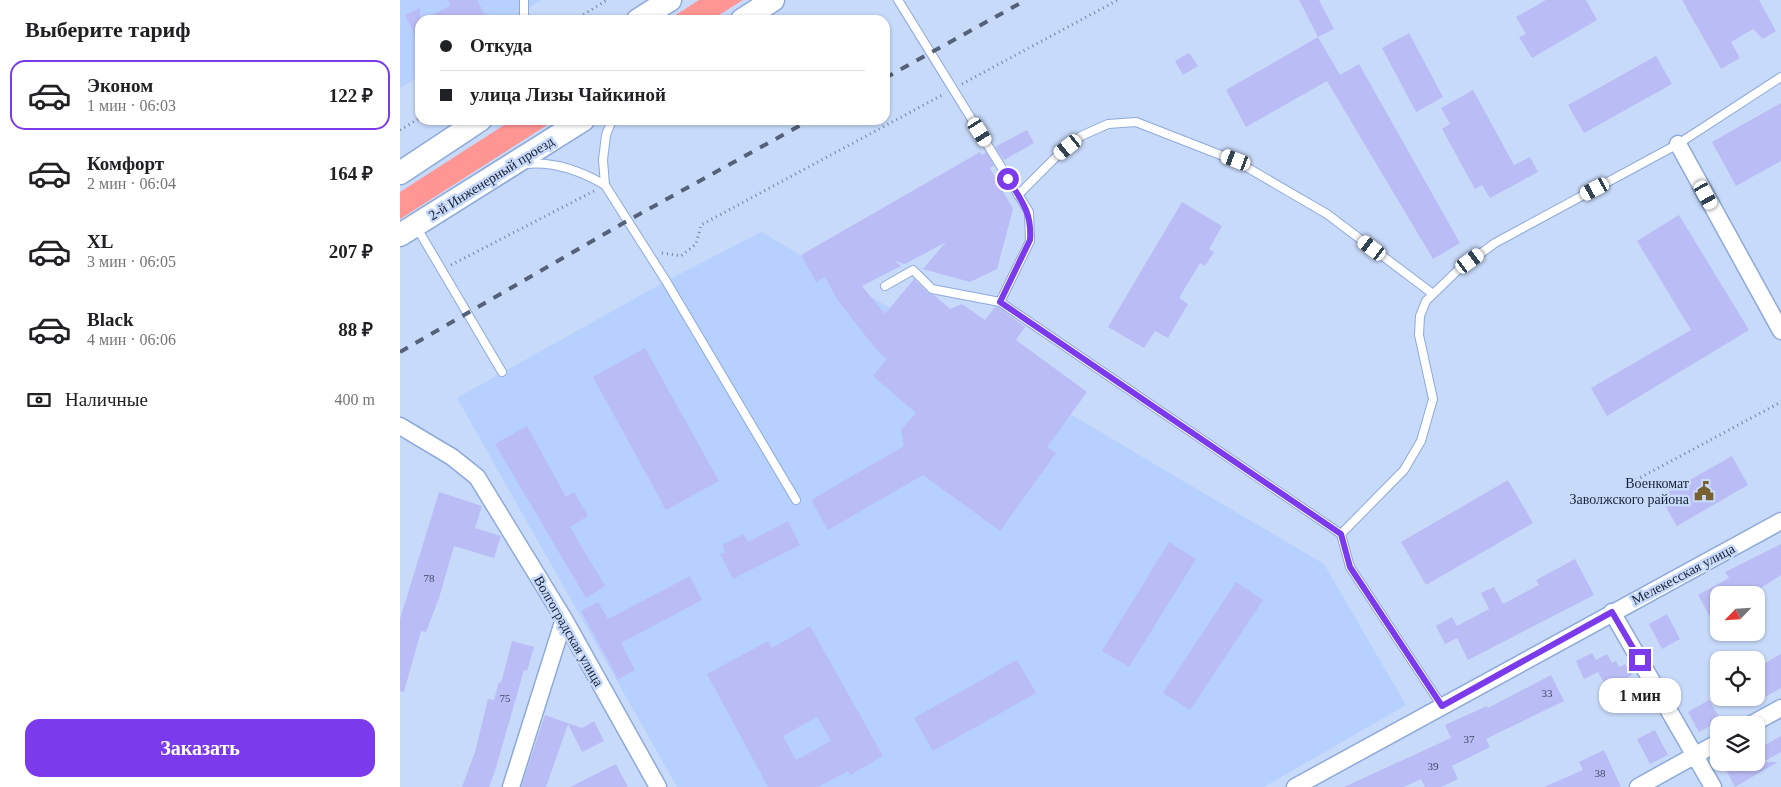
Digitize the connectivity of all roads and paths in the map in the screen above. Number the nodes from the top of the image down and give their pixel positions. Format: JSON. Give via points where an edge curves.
{"nodes":[{"id":1,"x":524,"y":0,"type":"edge"},
{"id":2,"x":607,"y":0,"type":"edge"},
{"id":3,"x":670,"y":0,"type":"edge"},
{"id":4,"x":773,"y":0,"type":"edge"},
{"id":5,"x":898,"y":0,"type":"edge"},
{"id":6,"x":1118,"y":0,"type":"edge"},
{"id":7,"x":524,"y":15,"type":"edge"},
{"id":8,"x":583,"y":15,"type":"edge"},
{"id":9,"x":646,"y":15,"type":"edge"},
{"id":10,"x":750,"y":15,"type":"edge"},
{"id":11,"x":1781,"y":76,"type":"edge"},
{"id":12,"x":953,"y":89,"type":"junction"},
{"id":13,"x":415,"y":121,"type":"edge"},
{"id":14,"x":890,"y":123,"type":"edge"},
{"id":15,"x":472,"y":125,"type":"edge"},
{"id":16,"x":575,"y":125,"type":"edge"},
{"id":17,"x":610,"y":125,"type":"edge"},
{"id":18,"x":886,"y":125,"type":"edge"},
{"id":19,"x":400,"y":130,"type":"edge"},
{"id":20,"x":1678,"y":144,"type":"junction"},
{"id":21,"x":510,"y":166,"type":"junction"},
{"id":22,"x":400,"y":173,"type":"edge"},
{"id":23,"x":605,"y":184,"type":"junction"},
{"id":24,"x":1018,"y":195,"type":"junction"},
{"id":25,"x":408,"y":231,"type":"edge"},
{"id":26,"x":647,"y":252,"type":"junction"},
{"id":27,"x":442,"y":269,"type":"junction"},
{"id":28,"x":885,"y":286,"type":"dead end"},
{"id":29,"x":1433,"y":294,"type":"junction"},
{"id":30,"x":1000,"y":302,"type":"junction"},
{"id":31,"x":1776,"y":312,"type":"edge"},
{"id":32,"x":1781,"y":331,"type":"edge"},
{"id":33,"x":502,"y":372,"type":"dead end"},
{"id":34,"x":1781,"y":402,"type":"edge"},
{"id":35,"x":400,"y":426,"type":"edge"},
{"id":36,"x":1636,"y":480,"type":"dead end"},
{"id":37,"x":796,"y":500,"type":"dead end"},
{"id":38,"x":1781,"y":521,"type":"edge"},
{"id":39,"x":1341,"y":534,"type":"junction"},
{"id":40,"x":1612,"y":612,"type":"junction"},
{"id":41,"x":564,"y":619,"type":"junction"},
{"id":42,"x":1442,"y":706,"type":"junction"},
{"id":43,"x":1781,"y":708,"type":"edge"},
{"id":44,"x":1765,"y":717,"type":"edge"},
{"id":45,"x":1710,"y":747,"type":"edge"},
{"id":46,"x":1694,"y":755,"type":"junction"},
{"id":47,"x":511,"y":787,"type":"edge"},
{"id":48,"x":658,"y":787,"type":"edge"},
{"id":49,"x":1295,"y":787,"type":"edge"},
{"id":50,"x":1638,"y":787,"type":"edge"},
{"id":51,"x":1713,"y":787,"type":"edge"}],
"edges":[{"from":1,"to":7,"type":"lane"},
{"from":2,"to":8,"type":"path"},
{"from":3,"to":9,"type":"main road"},
{"from":4,"to":10,"type":"main road"},
{"from":5,"to":12,"type":"lane"},
{"from":6,"to":12,"type":"path"},
{"from":11,"to":20,"type":"lane"},
{"from":12,"to":14,"type":"path"},
{"from":12,"to":24,"type":"lane"},
{"from":13,"to":19,"type":"path"},
{"from":15,"to":22,"type":"main road"},
{"from":16,"to":21,"type":"main road","name":"2-й Инженерный проезд"},
{"from":17,"to":23,"type":"lane","via":[[603,160]]},
{"from":18,"to":26,"type":"path","via":[[701,224],[696,244],[681,256]]},
{"from":20,"to":29,"type":"lane","via":[[1496,243],[1458,270]]},
{"from":20,"to":31,"type":"street"},
{"from":21,"to":23,"type":"lane","via":[[540,164],[569,168]]},
{"from":21,"to":25,"type":"main road","name":"2-й Инженерный проезд"},
{"from":23,"to":26,"type":"lane"},
{"from":23,"to":27,"type":"path"},
{"from":24,"to":29,"type":"lane","via":[[1081,136],[1108,124],[1136,122],[1236,160],[1327,214]]},
{"from":24,"to":30,"type":"lane","via":[[1029,212],[1030,240]]},
{"from":25,"to":27,"type":"lane"},
{"from":26,"to":37,"type":"lane"},
{"from":27,"to":33,"type":"lane"},
{"from":28,"to":30,"type":"lane","via":[[913,270],[932,290]]},
{"from":29,"to":39,"type":"lane","via":[[1420,316],[1418,335],[1433,399],[1421,441],[1404,470]]},
{"from":30,"to":39,"type":"lane"},
{"from":31,"to":32,"type":"street"},
{"from":34,"to":36,"type":"path"},
{"from":35,"to":41,"type":"street","name":"Волгоградская улица","via":[[452,457],[478,477]]},
{"from":38,"to":40,"type":"street","name":"Мелекесская улица"},
{"from":39,"to":42,"type":"lane","via":[[1350,567]]},
{"from":40,"to":42,"type":"street","name":"Мелекесская улица"},
{"from":40,"to":46,"type":"street"},
{"from":41,"to":47,"type":"street"},
{"from":41,"to":48,"type":"street","name":"Волгоградская улица"},
{"from":42,"to":49,"type":"street","name":"Мелекесская улица"},
{"from":43,"to":44,"type":"street"},
{"from":45,"to":46,"type":"street"},
{"from":46,"to":50,"type":"street"},
{"from":46,"to":51,"type":"street"}]}
